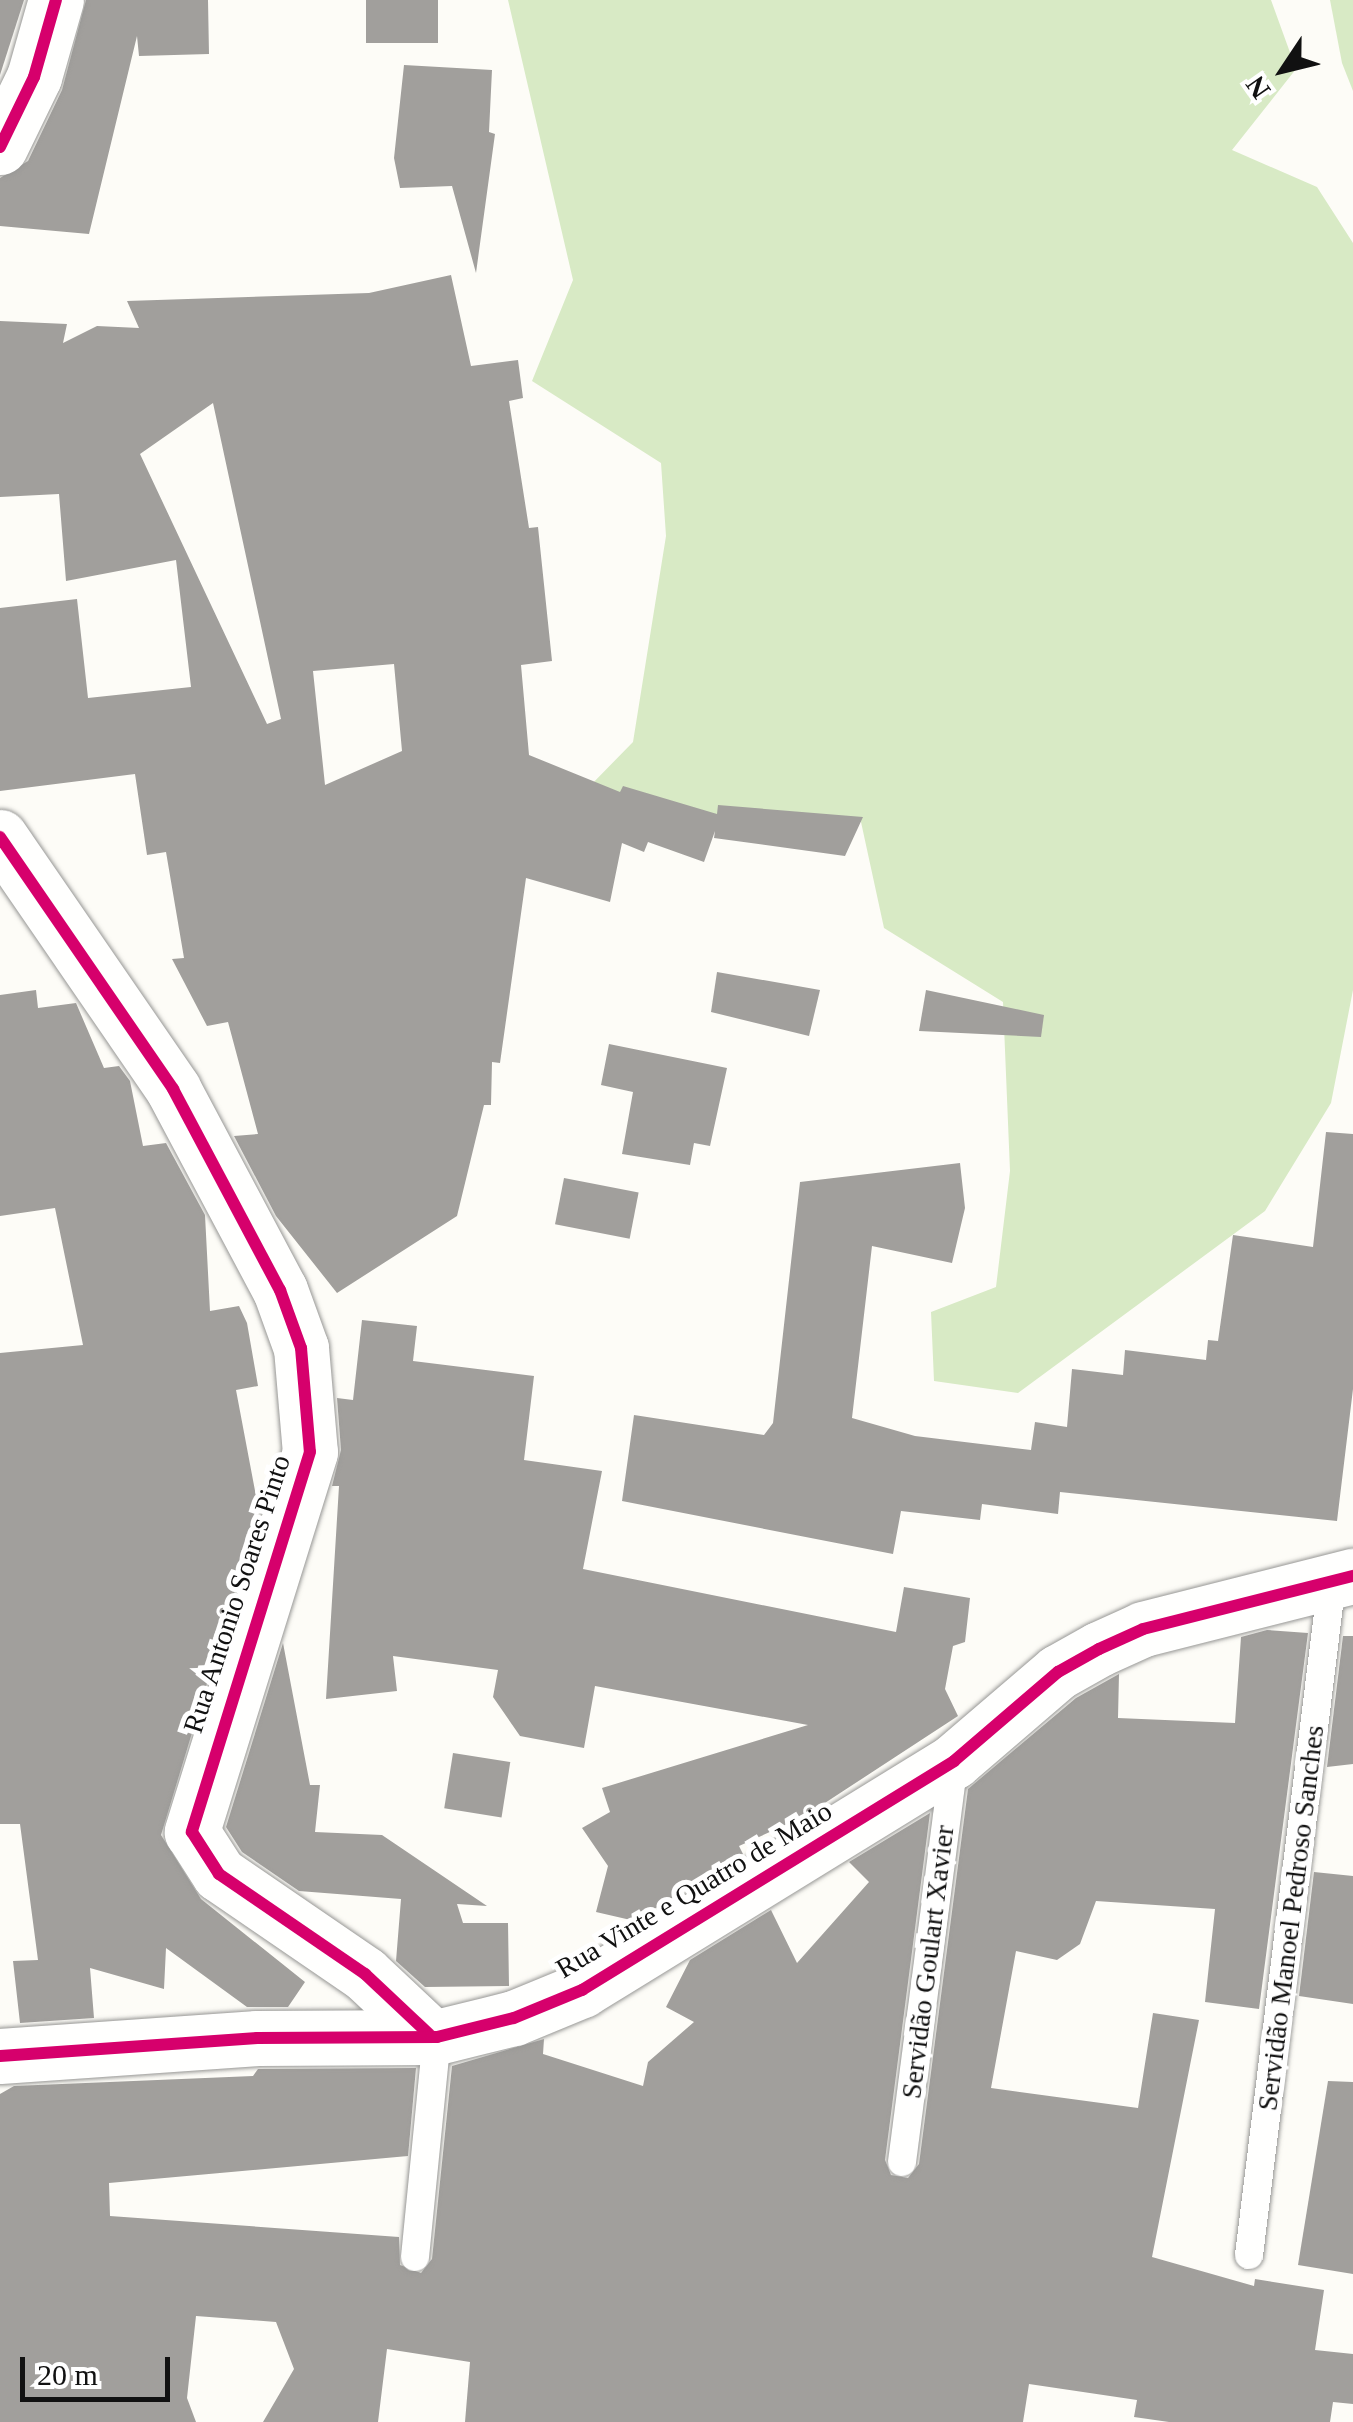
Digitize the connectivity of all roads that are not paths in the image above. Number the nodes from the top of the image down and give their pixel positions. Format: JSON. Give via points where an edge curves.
{"nodes":[{"id":1,"x":56,"y":0,"type":"edge"},
{"id":2,"x":0,"y":147,"type":"edge"},
{"id":3,"x":0,"y":837,"type":"edge"},
{"id":4,"x":1343,"y":1578,"type":"edge"},
{"id":5,"x":954,"y":1761,"type":"junction"},
{"id":6,"x":433,"y":2035,"type":"junction"},
{"id":7,"x":0,"y":2056,"type":"edge"},
{"id":8,"x":902,"y":2162,"type":"dead end"},
{"id":9,"x":1249,"y":2255,"type":"dead end"},
{"id":10,"x":415,"y":2257,"type":"dead end"}],
"edges":[{"from":1,"to":2,"type":"street","via":[[34,77]]},
{"from":3,"to":6,"type":"street","name":"Rua Antonio Soares Pinto","via":[[173,1088],[280,1290],[300,1348],[310,1452],[192,1832],[219,1874],[365,1974]]},
{"from":4,"to":5,"type":"street","name":"Rua Vinte e Quatro de Maio","via":[[1143,1629],[1098,1648],[1058,1672]]},
{"from":4,"to":9,"type":"lane","name":"Servidão Manoel Pedroso Sanches"},
{"from":5,"to":6,"type":"street","name":"Rua Vinte e Quatro de Maio","via":[[582,1990]]},
{"from":5,"to":8,"type":"lane","name":"Servidão Goulart Xavier"},
{"from":6,"to":7,"type":"street","name":"Rua Vinte e Quatro de Maio"},
{"from":6,"to":10,"type":"lane"}]}
